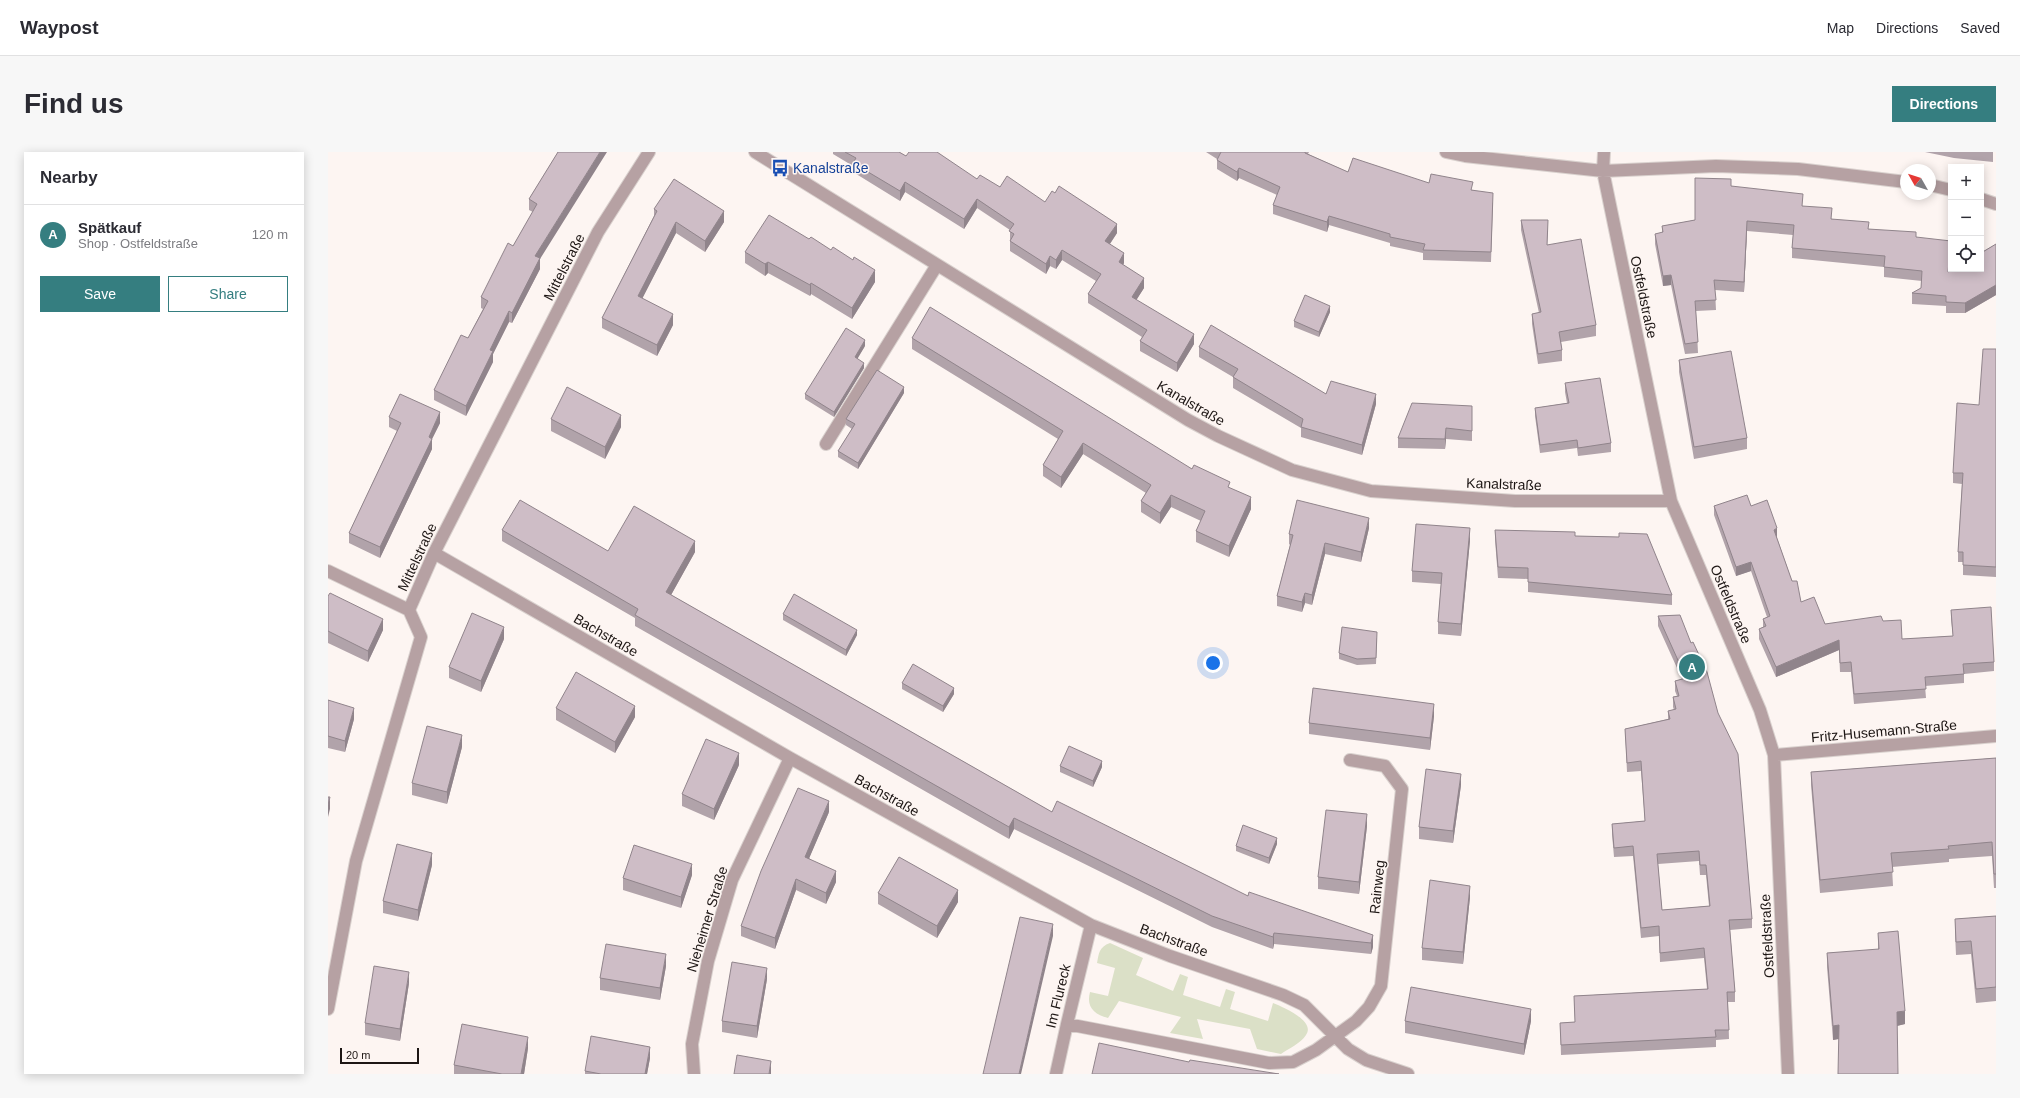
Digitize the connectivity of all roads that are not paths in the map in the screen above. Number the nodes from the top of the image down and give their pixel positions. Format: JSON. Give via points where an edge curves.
{"nodes":[{"id":1,"x":649,"y":152,"type":"edge"},
{"id":2,"x":755,"y":152,"type":"edge"},
{"id":3,"x":1446,"y":152,"type":"edge"},
{"id":4,"x":1604,"y":152,"type":"edge"},
{"id":5,"x":1603,"y":171,"type":"junction"},
{"id":6,"x":1900,"y":181,"type":"edge"},
{"id":7,"x":1936,"y":186,"type":"edge"},
{"id":8,"x":1948,"y":189,"type":"edge"},
{"id":9,"x":1984,"y":200,"type":"edge"},
{"id":10,"x":1996,"y":204,"type":"edge"},
{"id":11,"x":937,"y":265,"type":"junction"},
{"id":12,"x":826,"y":444,"type":"dead end"},
{"id":13,"x":1670,"y":501,"type":"junction"},
{"id":14,"x":434,"y":553,"type":"junction"},
{"id":15,"x":328,"y":571,"type":"edge"},
{"id":16,"x":409,"y":610,"type":"junction"},
{"id":17,"x":1996,"y":736,"type":"edge"},
{"id":18,"x":1774,"y":755,"type":"junction"},
{"id":19,"x":790,"y":758,"type":"junction"},
{"id":20,"x":1350,"y":760,"type":"dead end"},
{"id":21,"x":1092,"y":924,"type":"junction"},
{"id":22,"x":328,"y":1009,"type":"edge"},
{"id":23,"x":1067,"y":1024,"type":"junction"},
{"id":24,"x":1336,"y":1035,"type":"junction"},
{"id":25,"x":694,"y":1074,"type":"edge"},
{"id":26,"x":1056,"y":1074,"type":"edge"},
{"id":27,"x":1408,"y":1074,"type":"edge"},
{"id":28,"x":1788,"y":1074,"type":"edge"}],
"edges":[{"from":1,"to":14,"type":"street","name":"Mittelstraße","via":[[598,232]]},
{"from":2,"to":11,"type":"street","name":"Kanalstraße"},
{"from":3,"to":5,"type":"street"},
{"from":4,"to":5,"type":"street","name":"Ostfeldstraße"},
{"from":5,"to":6,"type":"street","via":[[1716,166],[1798,169]]},
{"from":5,"to":13,"type":"street","name":"Ostfeldstraße"},
{"from":7,"to":8,"type":"street"},
{"from":9,"to":10,"type":"street"},
{"from":11,"to":12,"type":"street"},
{"from":11,"to":13,"type":"street","name":"Kanalstraße","via":[[1188,420],[1292,470],[1371,491],[1515,502]]},
{"from":13,"to":18,"type":"street","name":"Ostfeldstraße","via":[[1760,710]]},
{"from":14,"to":16,"type":"street","name":"Mittelstraße"},
{"from":14,"to":19,"type":"street","name":"Bachstraße"},
{"from":15,"to":16,"type":"street"},
{"from":16,"to":22,"type":"street","name":"Mittelstraße","via":[[421,637],[356,861]]},
{"from":17,"to":18,"type":"street","name":"Fritz-Husemann-Straße"},
{"from":18,"to":28,"type":"street","name":"Ostfeldstraße"},
{"from":19,"to":21,"type":"street","name":"Bachstraße"},
{"from":19,"to":25,"type":"street","name":"Nieheimer Straße","via":[[732,880],[708,961],[692,1044]]},
{"from":20,"to":24,"type":"street","name":"Rainweg","via":[[1385,766],[1402,789],[1381,986],[1369,1008]]},
{"from":21,"to":23,"type":"street","name":"Im Flureck"},
{"from":21,"to":24,"type":"street","name":"Bachstraße","via":[[1170,956],[1283,995],[1304,1005]]},
{"from":23,"to":24,"type":"street","via":[[1269,1063],[1293,1062],[1316,1050]]},
{"from":23,"to":26,"type":"street","name":"Im Flureck"},
{"from":24,"to":27,"type":"street","name":"Bachstraße","via":[[1348,1049],[1366,1060]]}]}
